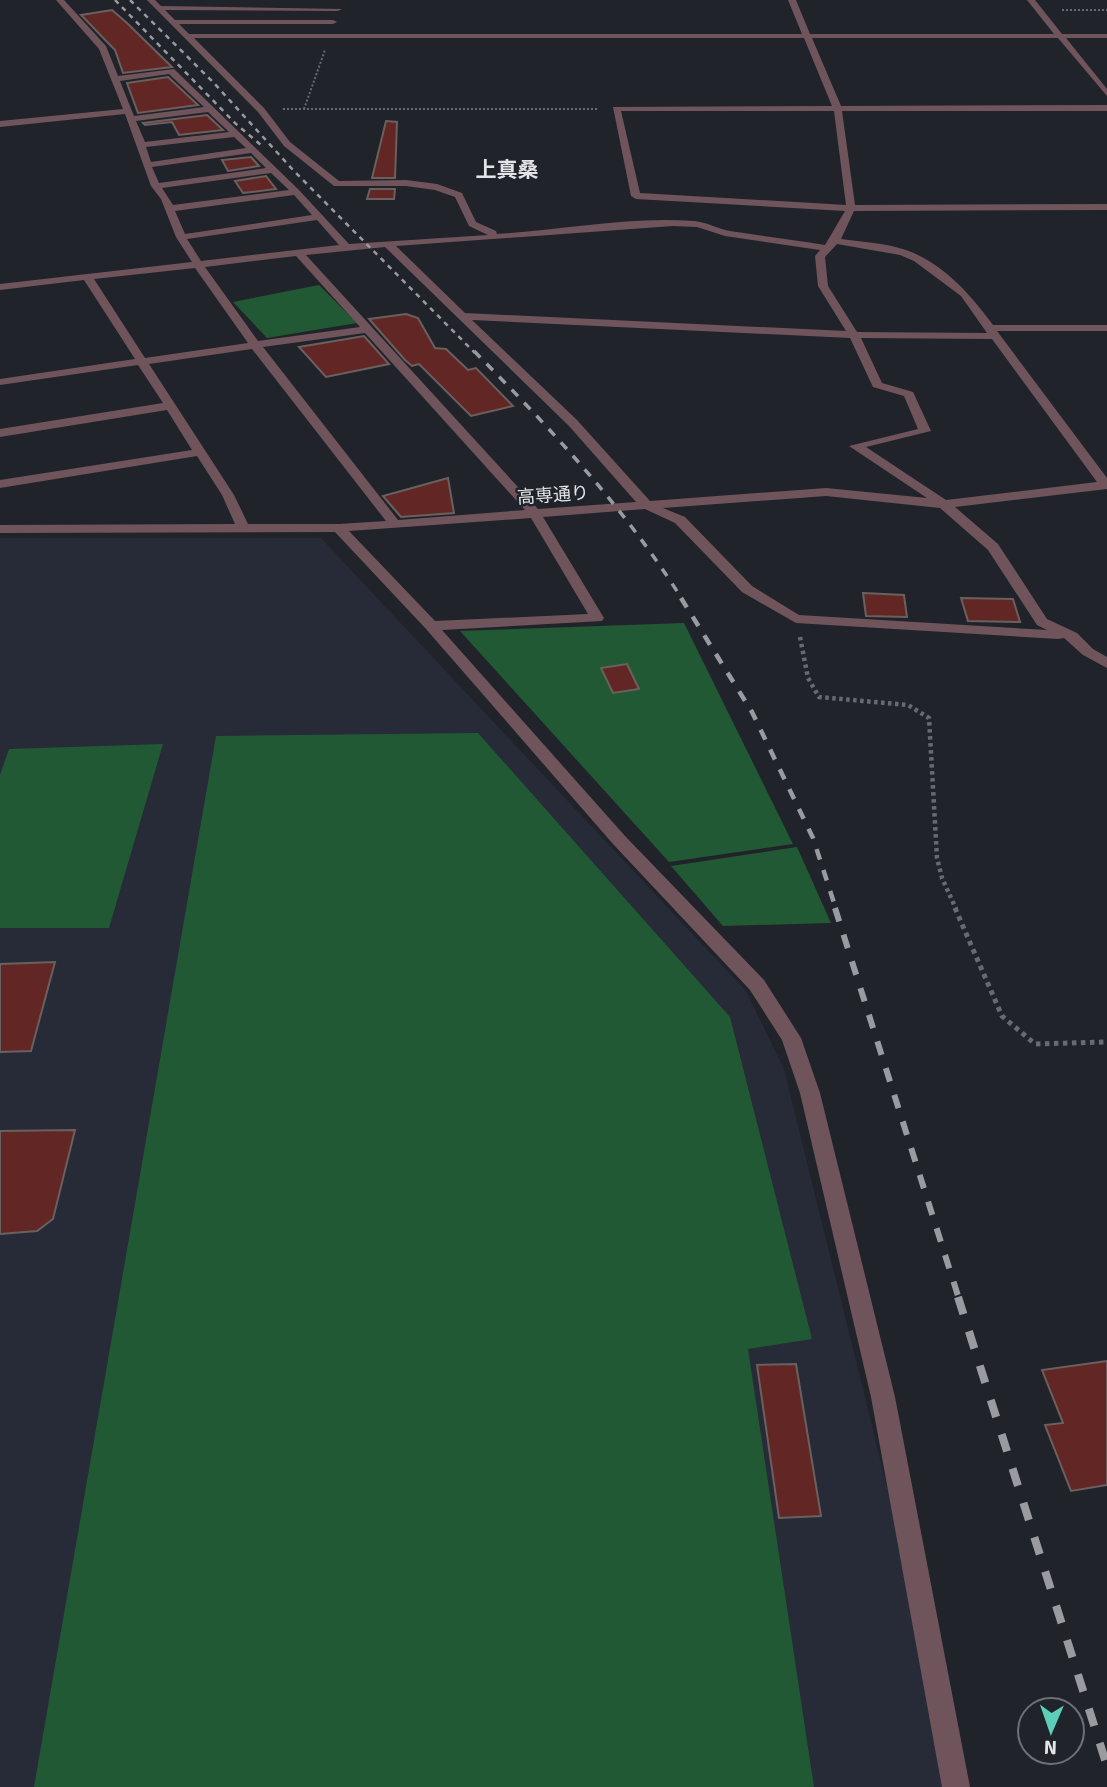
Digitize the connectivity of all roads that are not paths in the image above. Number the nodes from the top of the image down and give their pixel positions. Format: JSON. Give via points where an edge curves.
{"nodes":[{"id":1,"x":60,"y":0,"type":"edge"},
{"id":2,"x":151,"y":0,"type":"edge"},
{"id":3,"x":342,"y":0,"type":"edge"},
{"id":4,"x":792,"y":0,"type":"edge"},
{"id":5,"x":1031,"y":0,"type":"edge"},
{"id":6,"x":160,"y":9,"type":"junction"},
{"id":7,"x":338,"y":9,"type":"junction"},
{"id":8,"x":173,"y":22,"type":"junction"},
{"id":9,"x":333,"y":22,"type":"junction"},
{"id":10,"x":185,"y":36,"type":"junction"},
{"id":11,"x":330,"y":36,"type":"junction"},
{"id":12,"x":1058,"y":36,"type":"junction"},
{"id":13,"x":1107,"y":36,"type":"edge"},
{"id":14,"x":806,"y":37,"type":"junction"},
{"id":15,"x":114,"y":79,"type":"junction"},
{"id":16,"x":1107,"y":94,"type":"edge"},
{"id":17,"x":1107,"y":108,"type":"edge"},
{"id":18,"x":211,"y":109,"type":"junction"},
{"id":19,"x":838,"y":110,"type":"junction"},
{"id":20,"x":130,"y":115,"type":"junction"},
{"id":21,"x":0,"y":124,"type":"edge"},
{"id":22,"x":236,"y":134,"type":"junction"},
{"id":23,"x":140,"y":145,"type":"junction"},
{"id":24,"x":253,"y":150,"type":"junction"},
{"id":25,"x":147,"y":164,"type":"junction"},
{"id":26,"x":274,"y":170,"type":"junction"},
{"id":27,"x":156,"y":186,"type":"junction"},
{"id":28,"x":296,"y":192,"type":"junction"},
{"id":29,"x":1107,"y":207,"type":"edge"},
{"id":30,"x":851,"y":208,"type":"junction"},
{"id":31,"x":168,"y":209,"type":"junction"},
{"id":32,"x":320,"y":216,"type":"junction"},
{"id":33,"x":181,"y":237,"type":"junction"},
{"id":34,"x":510,"y":237,"type":"junction"},
{"id":35,"x":388,"y":244,"type":"junction"},
{"id":36,"x":830,"y":244,"type":"junction"},
{"id":37,"x":347,"y":248,"type":"junction"},
{"id":38,"x":299,"y":253,"type":"junction"},
{"id":39,"x":198,"y":264,"type":"junction"},
{"id":40,"x":87,"y":277,"type":"junction"},
{"id":41,"x":0,"y":287,"type":"edge"},
{"id":42,"x":463,"y":316,"type":"junction"},
{"id":43,"x":1107,"y":328,"type":"edge"},
{"id":44,"x":367,"y":329,"type":"junction"},
{"id":45,"x":993,"y":332,"type":"junction"},
{"id":46,"x":854,"y":335,"type":"junction"},
{"id":47,"x":256,"y":345,"type":"junction"},
{"id":48,"x":140,"y":361,"type":"junction"},
{"id":49,"x":0,"y":382,"type":"edge"},
{"id":50,"x":168,"y":406,"type":"junction"},
{"id":51,"x":0,"y":433,"type":"edge"},
{"id":52,"x":200,"y":452,"type":"junction"},
{"id":53,"x":0,"y":484,"type":"edge"},
{"id":54,"x":1107,"y":485,"type":"edge"},
{"id":55,"x":944,"y":504,"type":"junction"},
{"id":56,"x":646,"y":505,"type":"junction"},
{"id":57,"x":535,"y":514,"type":"junction"},
{"id":58,"x":395,"y":524,"type":"junction"},
{"id":59,"x":243,"y":527,"type":"junction"},
{"id":60,"x":339,"y":528,"type":"junction"},
{"id":61,"x":0,"y":529,"type":"edge"},
{"id":62,"x":431,"y":626,"type":"junction"},
{"id":63,"x":1072,"y":636,"type":"junction"},
{"id":64,"x":1107,"y":663,"type":"edge"},
{"id":65,"x":956,"y":1787,"type":"edge"}],
"edges":[{"from":1,"to":15,"type":"street","via":[[103,48]]},
{"from":2,"to":6,"type":"street"},
{"from":3,"to":7,"type":"street"},
{"from":4,"to":14,"type":"street"},
{"from":5,"to":12,"type":"street"},
{"from":6,"to":7,"type":"street"},
{"from":6,"to":8,"type":"street"},
{"from":7,"to":9,"type":"street"},
{"from":8,"to":9,"type":"street"},
{"from":8,"to":10,"type":"street"},
{"from":9,"to":11,"type":"street"},
{"from":10,"to":11,"type":"street"},
{"from":10,"to":34,"type":"street","via":[[261,110],[287,144],[337,184],[438,187],[459,195],[475,228]]},
{"from":11,"to":14,"type":"street"},
{"from":12,"to":13,"type":"street"},
{"from":12,"to":14,"type":"street"},
{"from":12,"to":16,"type":"street"},
{"from":14,"to":19,"type":"street"},
{"from":15,"to":18,"type":"street","via":[[171,71]]},
{"from":15,"to":20,"type":"street"},
{"from":17,"to":19,"type":"street"},
{"from":18,"to":20,"type":"street"},
{"from":18,"to":22,"type":"street"},
{"from":19,"to":30,"type":"street"},
{"from":19,"to":30,"type":"street","via":[[616,109],[636,196]]},
{"from":20,"to":21,"type":"street"},
{"from":20,"to":23,"type":"street"},
{"from":22,"to":23,"type":"street"},
{"from":22,"to":24,"type":"street"},
{"from":23,"to":25,"type":"street"},
{"from":24,"to":25,"type":"street"},
{"from":24,"to":26,"type":"street"},
{"from":25,"to":27,"type":"street"},
{"from":26,"to":27,"type":"street"},
{"from":26,"to":28,"type":"street"},
{"from":27,"to":31,"type":"street"},
{"from":28,"to":31,"type":"street"},
{"from":28,"to":32,"type":"street"},
{"from":29,"to":30,"type":"street"},
{"from":30,"to":36,"type":"street"},
{"from":31,"to":33,"type":"street"},
{"from":32,"to":33,"type":"street"},
{"from":32,"to":37,"type":"street"},
{"from":33,"to":39,"type":"street"},
{"from":34,"to":35,"type":"street"},
{"from":34,"to":36,"type":"street","via":[[591,226],[673,223]]},
{"from":35,"to":37,"type":"street"},
{"from":35,"to":42,"type":"street"},
{"from":36,"to":45,"type":"street","via":[[902,252],[918,259],[965,294]]},
{"from":36,"to":46,"type":"street","via":[[820,256],[823,286]]},
{"from":37,"to":38,"type":"street"},
{"from":38,"to":39,"type":"street"},
{"from":38,"to":44,"type":"street"},
{"from":39,"to":40,"type":"street"},
{"from":39,"to":47,"type":"street"},
{"from":40,"to":41,"type":"street"},
{"from":40,"to":48,"type":"street"},
{"from":42,"to":46,"type":"street"},
{"from":42,"to":56,"type":"street","via":[[572,423]]},
{"from":43,"to":45,"type":"street"},
{"from":44,"to":47,"type":"street"},
{"from":44,"to":57,"type":"street"},
{"from":45,"to":46,"type":"street"},
{"from":45,"to":54,"type":"street"},
{"from":46,"to":55,"type":"street","via":[[877,385],[909,394],[925,431],[855,446]]},
{"from":47,"to":48,"type":"street"},
{"from":47,"to":58,"type":"street"},
{"from":48,"to":49,"type":"street"},
{"from":48,"to":50,"type":"street"},
{"from":50,"to":51,"type":"street"},
{"from":50,"to":52,"type":"street"},
{"from":52,"to":53,"type":"street"},
{"from":52,"to":59,"type":"street"},
{"from":54,"to":55,"type":"street","name":"高専通り"},
{"from":55,"to":56,"type":"street","name":"高専通り","via":[[826,492]]},
{"from":55,"to":63,"type":"street","via":[[993,547],[1042,622]]},
{"from":56,"to":57,"type":"street","name":"高専通り"},
{"from":56,"to":63,"type":"street","via":[[680,520],[747,589],[796,619]]},
{"from":57,"to":58,"type":"street","name":"高専通り"},
{"from":57,"to":62,"type":"street","via":[[597,618]]},
{"from":58,"to":60,"type":"street","name":"高専通り"},
{"from":59,"to":60,"type":"street","name":"高専通り"},
{"from":59,"to":61,"type":"street","name":"高専通り"},
{"from":60,"to":62,"type":"street"},
{"from":62,"to":65,"type":"street","via":[[619,840],[757,985],[791,1038],[810,1093],[883,1397]]},
{"from":63,"to":64,"type":"street"}]}
